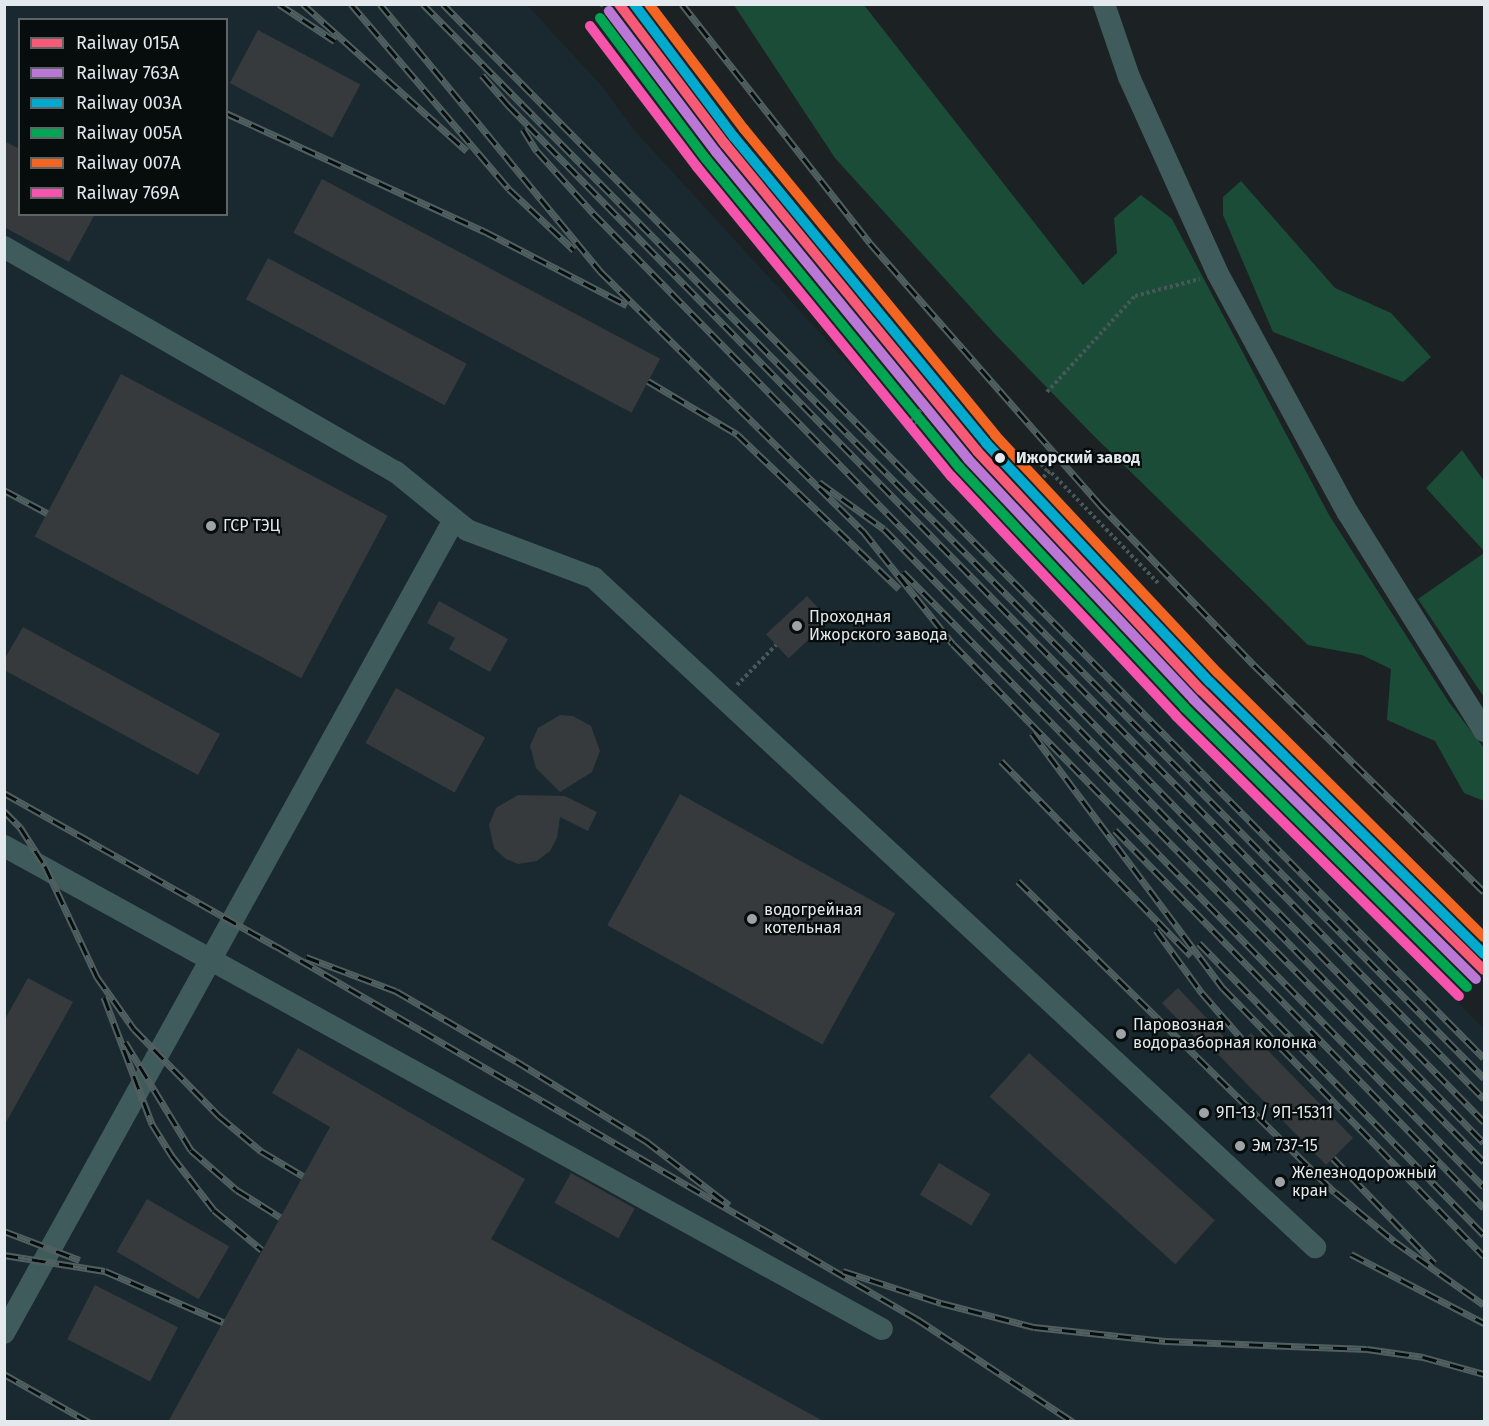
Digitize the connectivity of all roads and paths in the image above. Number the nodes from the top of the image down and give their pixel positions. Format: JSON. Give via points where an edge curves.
{"nodes":[{"id":1,"x":601,"y":4,"type":"edge"},
{"id":2,"x":1104,"y":4,"type":"edge"},
{"id":3,"x":4,"y":247,"type":"edge"},
{"id":4,"x":1218,"y":274,"type":"junction"},
{"id":5,"x":1047,"y":392,"type":"dead end"},
{"id":6,"x":917,"y":424,"type":"dead end"},
{"id":7,"x":1041,"y":464,"type":"dead end"},
{"id":8,"x":1049,"y":472,"type":"junction"},
{"id":9,"x":454,"y":520,"type":"junction"},
{"id":10,"x":1158,"y":583,"type":"dead end"},
{"id":11,"x":776,"y":645,"type":"dead end"},
{"id":12,"x":724,"y":699,"type":"junction"},
{"id":13,"x":1485,"y":731,"type":"edge"},
{"id":14,"x":4,"y":846,"type":"edge"},
{"id":15,"x":1474,"y":927,"type":"dead end"},
{"id":16,"x":214,"y":959,"type":"junction"},
{"id":17,"x":1315,"y":1246,"type":"dead end"},
{"id":18,"x":882,"y":1329,"type":"dead end"},
{"id":19,"x":4,"y":1333,"type":"edge"}],
"edges":[{"from":1,"to":6,"type":"path","via":[[715,154],[925,406],[911,418]]},
{"from":2,"to":4,"type":"lane","via":[[1129,77]]},
{"from":3,"to":9,"type":"lane","via":[[396,472]]},
{"from":4,"to":5,"type":"path","via":[[1135,296]]},
{"from":4,"to":13,"type":"lane","via":[[1348,513]]},
{"from":7,"to":8,"type":"path"},
{"from":8,"to":10,"type":"path"},
{"from":8,"to":15,"type":"path","via":[[1040,480],[1098,544],[1263,720]]},
{"from":9,"to":12,"type":"lane","via":[[467,530],[594,578]]},
{"from":9,"to":16,"type":"lane"},
{"from":11,"to":12,"type":"path"},
{"from":12,"to":17,"type":"lane"},
{"from":14,"to":16,"type":"lane"},
{"from":16,"to":18,"type":"lane"},
{"from":16,"to":19,"type":"lane"}]}
